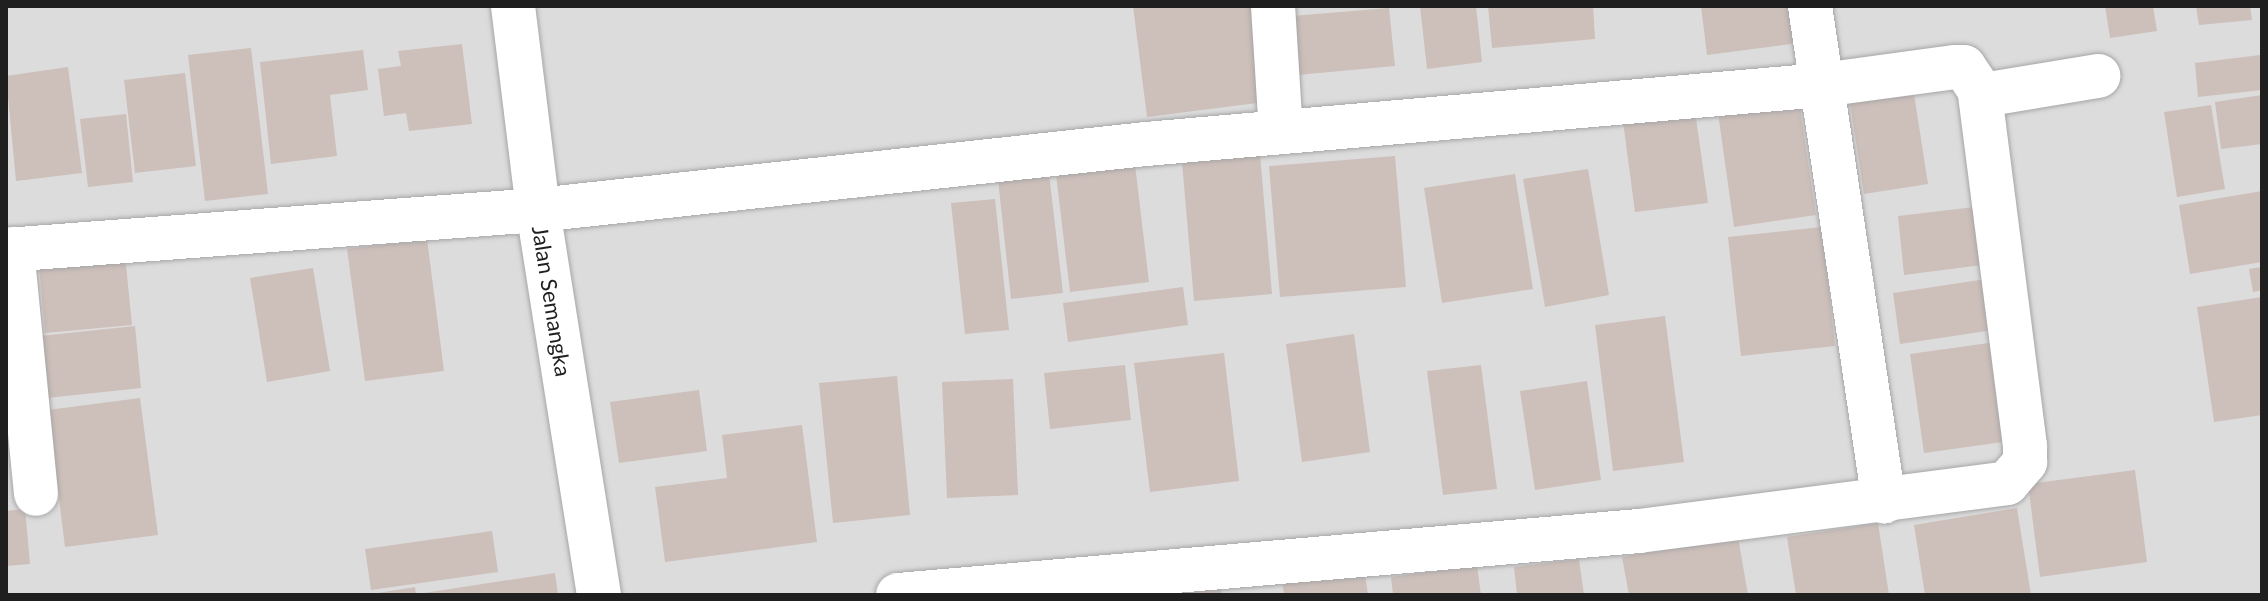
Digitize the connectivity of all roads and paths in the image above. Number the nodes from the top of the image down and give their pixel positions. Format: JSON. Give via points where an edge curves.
{"nodes":[{"id":1,"x":513,"y":6,"type":"edge"},
{"id":2,"x":1273,"y":6,"type":"edge"},
{"id":3,"x":1810,"y":6,"type":"edge"},
{"id":4,"x":2098,"y":76,"type":"dead end"},
{"id":5,"x":1822,"y":85,"type":"junction"},
{"id":6,"x":1980,"y":93,"type":"junction"},
{"id":7,"x":1281,"y":132,"type":"junction"},
{"id":8,"x":538,"y":210,"type":"junction"},
{"id":9,"x":9,"y":249,"type":"edge"},
{"id":10,"x":36,"y":494,"type":"dead end"},
{"id":11,"x":1884,"y":502,"type":"junction"},
{"id":12,"x":599,"y":595,"type":"edge"},
{"id":13,"x":898,"y":595,"type":"edge"}],
"edges":[{"from":1,"to":8,"type":"street","name":"Jalan Semangka"},
{"from":2,"to":7,"type":"street"},
{"from":3,"to":5,"type":"street"},
{"from":4,"to":6,"type":"street"},
{"from":5,"to":6,"type":"street","via":[[1964,67]]},
{"from":5,"to":7,"type":"street"},
{"from":5,"to":11,"type":"street"},
{"from":6,"to":11,"type":"street","via":[[2025,462],[2018,474],[1994,488]]},
{"from":7,"to":8,"type":"street"},
{"from":8,"to":9,"type":"street"},
{"from":8,"to":12,"type":"street","name":"Jalan Semangka"},
{"from":9,"to":10,"type":"street"},
{"from":11,"to":13,"type":"street","via":[[1639,531]]}]}
